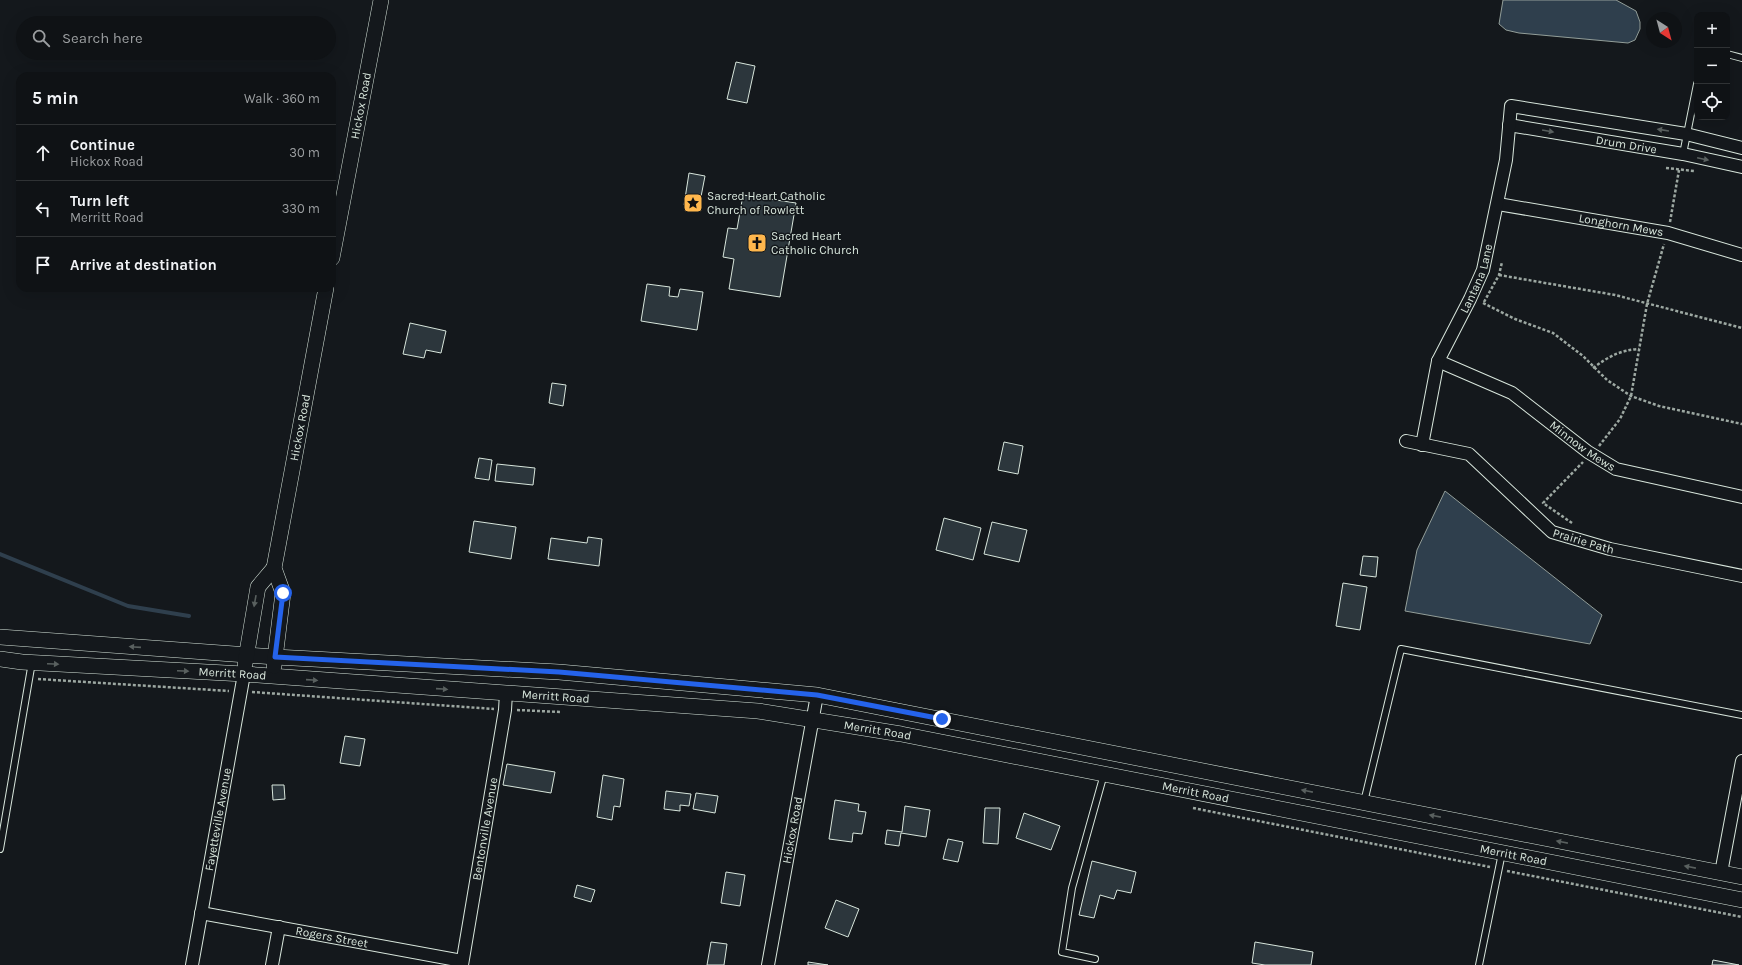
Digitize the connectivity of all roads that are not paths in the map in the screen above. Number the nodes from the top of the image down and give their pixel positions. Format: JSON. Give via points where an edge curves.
{"nodes":[{"id":1,"x":381,"y":0,"type":"edge"},
{"id":2,"x":1730,"y":55,"type":"edge"},
{"id":3,"x":1742,"y":58,"type":"edge"},
{"id":4,"x":1694,"y":98,"type":"edge"},
{"id":5,"x":1511,"y":106,"type":"joint"},
{"id":6,"x":1509,"y":125,"type":"junction"},
{"id":7,"x":1686,"y":134,"type":"junction"},
{"id":8,"x":1742,"y":148,"type":"edge"},
{"id":9,"x":1683,"y":154,"type":"junction"},
{"id":10,"x":1742,"y":167,"type":"edge"},
{"id":11,"x":1498,"y":204,"type":"junction"},
{"id":12,"x":336,"y":237,"type":"edge"},
{"id":13,"x":1742,"y":255,"type":"edge"},
{"id":14,"x":325,"y":292,"type":"edge"},
{"id":15,"x":1438,"y":361,"type":"junction"},
{"id":16,"x":1406,"y":441,"type":"dead end"},
{"id":17,"x":1422,"y":445,"type":"junction"},
{"id":18,"x":1742,"y":497,"type":"edge"},
{"id":19,"x":274,"y":568,"type":"junction"},
{"id":20,"x":1742,"y":576,"type":"edge"},
{"id":21,"x":0,"y":637,"type":"edge"},
{"id":22,"x":246,"y":655,"type":"junction"},
{"id":23,"x":275,"y":657,"type":"junction"},
{"id":24,"x":0,"y":659,"type":"edge"},
{"id":25,"x":32,"y":662,"type":"junction"},
{"id":26,"x":244,"y":674,"type":"junction"},
{"id":27,"x":272,"y":677,"type":"junction"},
{"id":28,"x":506,"y":694,"type":"junction"},
{"id":29,"x":817,"y":695,"type":"junction"},
{"id":30,"x":1742,"y":715,"type":"edge"},
{"id":31,"x":812,"y":718,"type":"junction"},
{"id":32,"x":1742,"y":761,"type":"edge"},
{"id":33,"x":1104,"y":774,"type":"junction"},
{"id":34,"x":1364,"y":802,"type":"junction"},
{"id":35,"x":0,"y":849,"type":"edge"},
{"id":36,"x":1502,"y":853,"type":"junction"},
{"id":37,"x":1721,"y":873,"type":"junction"},
{"id":38,"x":1742,"y":877,"type":"edge"},
{"id":39,"x":1742,"y":900,"type":"edge"},
{"id":40,"x":202,"y":913,"type":"junction"},
{"id":41,"x":279,"y":928,"type":"junction"},
{"id":42,"x":1094,"y":959,"type":"dead end"},
{"id":43,"x":462,"y":963,"type":"edge"},
{"id":44,"x":192,"y":965,"type":"edge"},
{"id":45,"x":272,"y":965,"type":"edge"},
{"id":46,"x":768,"y":965,"type":"edge"},
{"id":47,"x":1479,"y":965,"type":"edge"}],
"edges":[{"from":1,"to":12,"type":"street","name":"Hickox Road"},
{"from":2,"to":3,"type":"lane"},
{"from":4,"to":7,"type":"lane"},
{"from":5,"to":6,"type":"street","name":"Lantana Lane"},
{"from":7,"to":5,"type":"street","name":"Drum Drive","one_way":true},
{"from":6,"to":9,"type":"street","name":"Drum Drive","one_way":true},
{"from":6,"to":11,"type":"street","name":"Lantana Lane"},
{"from":7,"to":8,"type":"street","name":"Drum Drive"},
{"from":7,"to":9,"type":"lane"},
{"from":9,"to":10,"type":"street","name":"Drum Drive","one_way":true},
{"from":11,"to":13,"type":"street","name":"Longhorn Mews","via":[[1668,233]]},
{"from":11,"to":15,"type":"street","name":"Lantana Lane","via":[[1483,270]]},
{"from":14,"to":19,"type":"street","name":"Hickox Road"},
{"from":15,"to":17,"type":"street","name":"Lantana Lane"},
{"from":15,"to":18,"type":"street","name":"Minnow Mews","via":[[1512,393],[1592,454],[1616,469]]},
{"from":16,"to":17,"type":"street","name":"Prairie Path"},
{"from":17,"to":20,"type":"street","name":"Prairie Path","via":[[1469,454],[1552,532],[1610,549]]},
{"from":19,"to":22,"type":"street","name":"Hickox Road","one_way":true,"via":[[258,587]]},
{"from":19,"to":23,"type":"street","via":[[283,593]]},
{"from":22,"to":21,"type":"street","name":"Merritt Road","one_way":true},
{"from":22,"to":23,"type":"street","name":"Merritt Road"},
{"from":22,"to":26,"type":"street","name":"Hickox Road"},
{"from":23,"to":27,"type":"street"},
{"from":23,"to":29,"type":"street","name":"Merritt Road","via":[[559,672]]},
{"from":24,"to":25,"type":"street","name":"Merritt Road"},
{"from":25,"to":26,"type":"street","name":"Merritt Road","one_way":true},
{"from":25,"to":35,"type":"lane"},
{"from":26,"to":27,"type":"street","name":"Merritt Road"},
{"from":26,"to":40,"type":"street","name":"Fayetteville Avenue"},
{"from":27,"to":28,"type":"street","name":"Merritt Road","one_way":true},
{"from":28,"to":31,"type":"street","name":"Merritt Road","via":[[758,711]]},
{"from":28,"to":43,"type":"street","name":"Bentonville Avenue"},
{"from":29,"to":31,"type":"street","name":"Hickox Road"},
{"from":34,"to":29,"type":"street","name":"Merritt Road","one_way":true},
{"from":30,"to":34,"type":"lane","via":[[1401,649]]},
{"from":31,"to":33,"type":"street","name":"Merritt Road"},
{"from":31,"to":46,"type":"street","name":"Hickox Road"},
{"from":32,"to":37,"type":"street"},
{"from":33,"to":36,"type":"street","name":"Merritt Road"},
{"from":33,"to":42,"type":"lane","via":[[1072,888],[1062,952]]},
{"from":37,"to":34,"type":"street","name":"Merritt Road","one_way":true},
{"from":36,"to":39,"type":"street","name":"Merritt Road"},
{"from":36,"to":47,"type":"lane"},
{"from":37,"to":38,"type":"street","name":"Merritt Road"},
{"from":40,"to":41,"type":"street","name":"Rogers Street"},
{"from":40,"to":44,"type":"street","name":"Fayetteville Avenue"},
{"from":41,"to":43,"type":"street","name":"Rogers Street"},
{"from":41,"to":45,"type":"street"}]}
